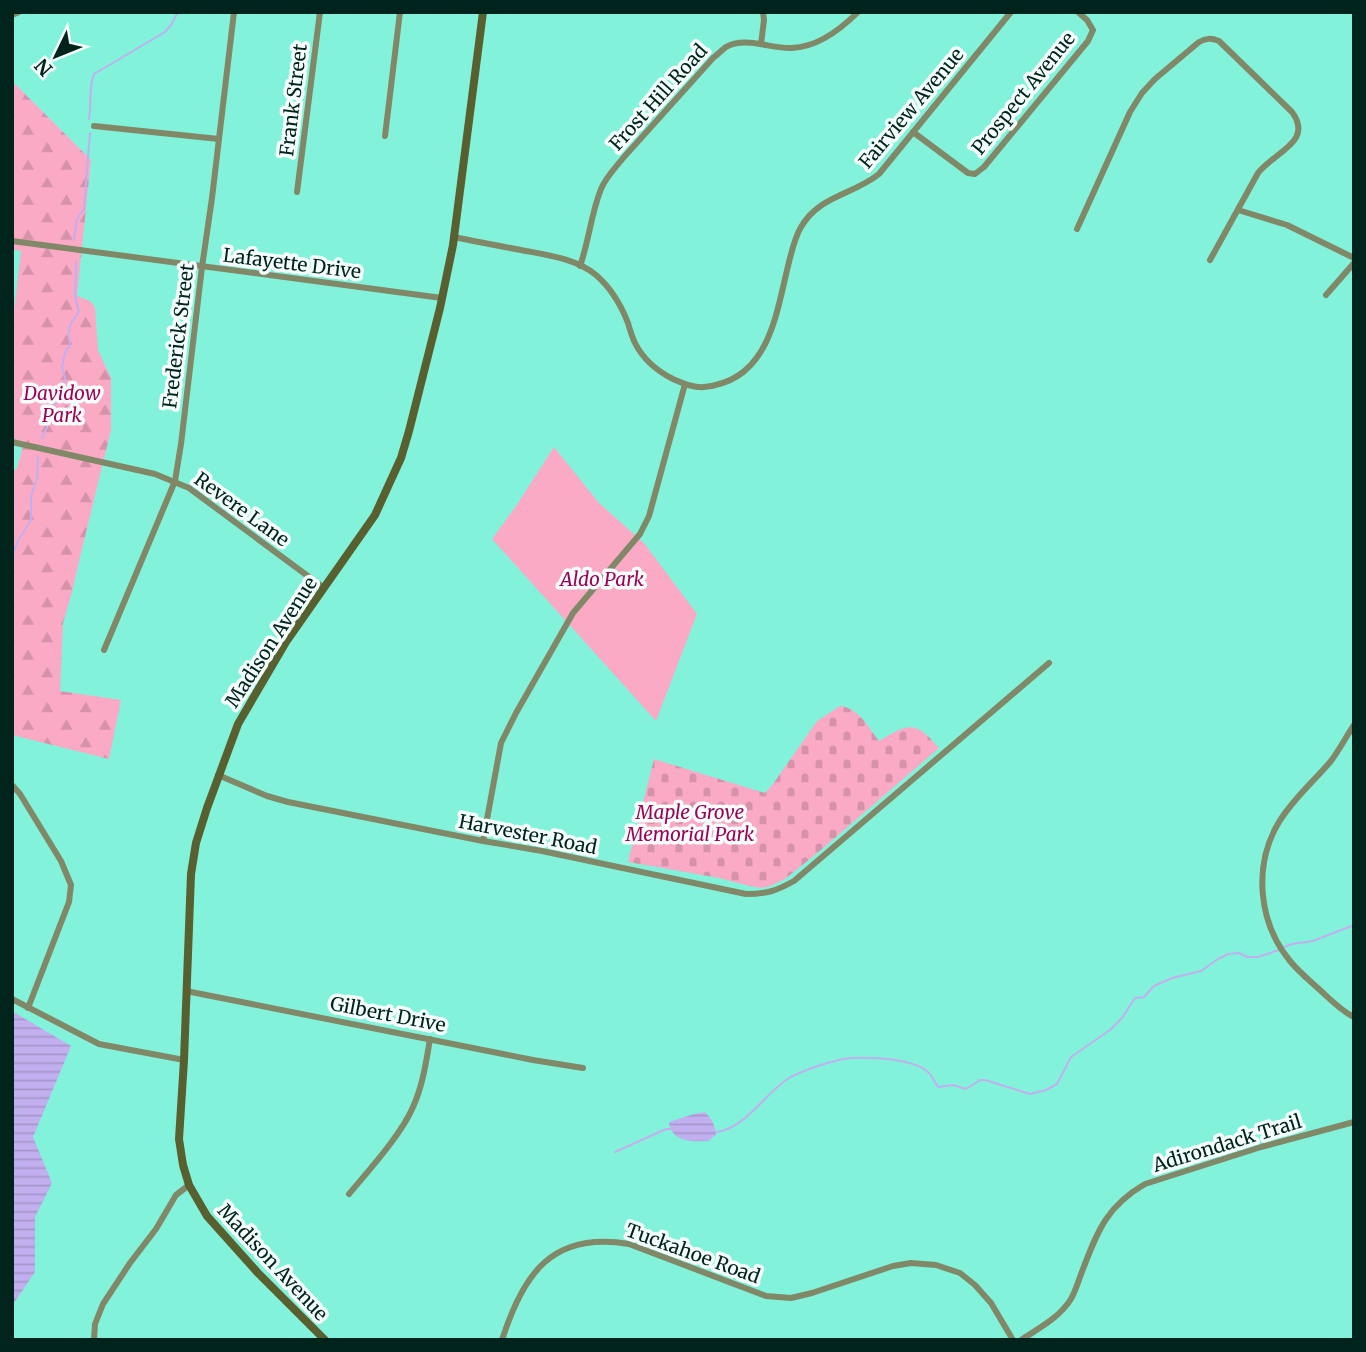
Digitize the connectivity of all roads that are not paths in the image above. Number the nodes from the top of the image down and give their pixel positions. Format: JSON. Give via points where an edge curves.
{"nodes":[{"id":1,"x":19,"y":12,"type":"edge"},
{"id":2,"x":234,"y":12,"type":"edge"},
{"id":3,"x":320,"y":12,"type":"edge"},
{"id":4,"x":400,"y":12,"type":"edge"},
{"id":5,"x":483,"y":12,"type":"edge"},
{"id":6,"x":764,"y":12,"type":"edge"},
{"id":7,"x":858,"y":12,"type":"edge"},
{"id":8,"x":1011,"y":12,"type":"edge"},
{"id":9,"x":1078,"y":12,"type":"edge"},
{"id":10,"x":12,"y":15,"type":"edge"},
{"id":11,"x":761,"y":44,"type":"junction"},
{"id":12,"x":94,"y":126,"type":"dead end"},
{"id":13,"x":913,"y":132,"type":"junction"},
{"id":14,"x":385,"y":136,"type":"dead end"},
{"id":15,"x":219,"y":139,"type":"junction"},
{"id":16,"x":297,"y":192,"type":"dead end"},
{"id":17,"x":1238,"y":210,"type":"junction"},
{"id":18,"x":1077,"y":229,"type":"dead end"},
{"id":19,"x":453,"y":237,"type":"junction"},
{"id":20,"x":12,"y":241,"type":"edge"},
{"id":21,"x":1354,"y":258,"type":"edge"},
{"id":22,"x":1210,"y":260,"type":"dead end"},
{"id":23,"x":1354,"y":263,"type":"edge"},
{"id":24,"x":580,"y":266,"type":"junction"},
{"id":25,"x":202,"y":267,"type":"junction"},
{"id":26,"x":1326,"y":295,"type":"dead end"},
{"id":27,"x":442,"y":298,"type":"junction"},
{"id":28,"x":685,"y":384,"type":"junction"},
{"id":29,"x":12,"y":442,"type":"edge"},
{"id":30,"x":175,"y":481,"type":"junction"},
{"id":31,"x":324,"y":587,"type":"junction"},
{"id":32,"x":103,"y":650,"type":"dead end"},
{"id":33,"x":1049,"y":663,"type":"dead end"},
{"id":34,"x":1354,"y":725,"type":"edge"},
{"id":35,"x":218,"y":775,"type":"junction"},
{"id":36,"x":12,"y":785,"type":"edge"},
{"id":37,"x":482,"y":841,"type":"junction"},
{"id":38,"x":187,"y":991,"type":"junction"},
{"id":39,"x":12,"y":999,"type":"edge"},
{"id":40,"x":28,"y":1008,"type":"junction"},
{"id":41,"x":1354,"y":1017,"type":"edge"},
{"id":42,"x":430,"y":1039,"type":"junction"},
{"id":43,"x":184,"y":1060,"type":"junction"},
{"id":44,"x":583,"y":1068,"type":"dead end"},
{"id":45,"x":1354,"y":1122,"type":"edge"},
{"id":46,"x":189,"y":1185,"type":"junction"},
{"id":47,"x":349,"y":1194,"type":"dead end"},
{"id":48,"x":94,"y":1340,"type":"edge"},
{"id":49,"x":325,"y":1340,"type":"edge"},
{"id":50,"x":502,"y":1340,"type":"edge"},
{"id":51,"x":1013,"y":1340,"type":"edge"},
{"id":52,"x":1021,"y":1340,"type":"edge"}],
"edges":[{"from":1,"to":10,"type":"street"},
{"from":2,"to":15,"type":"street","name":"Frederick Street"},
{"from":3,"to":16,"type":"street","name":"Frank Street"},
{"from":4,"to":14,"type":"street"},
{"from":5,"to":19,"type":"street","name":"Madison Avenue"},
{"from":6,"to":11,"type":"street"},
{"from":7,"to":11,"type":"street","name":"Frost Hill Road","via":[[829,37],[810,45]]},
{"from":8,"to":13,"type":"street","name":"Fairview Avenue"},
{"from":9,"to":13,"type":"street","name":"Prospect Avenue","via":[[1093,30],[1088,41],[984,167],[968,173]]},
{"from":11,"to":24,"type":"street","name":"Frost Hill Road","via":[[726,47],[624,157],[602,188]]},
{"from":12,"to":15,"type":"street"},
{"from":13,"to":28,"type":"street","name":"Fairview Avenue","via":[[879,174],[833,197],[800,228],[775,320],[755,361],[727,382],[700,387]]},
{"from":15,"to":25,"type":"street","name":"Frederick Street"},
{"from":17,"to":18,"type":"street","via":[[1262,168],[1299,133],[1292,112],[1213,38],[1199,42],[1142,93]]},
{"from":17,"to":21,"type":"street","via":[[1287,225]]},
{"from":17,"to":22,"type":"street"},
{"from":19,"to":24,"type":"street","name":"Fairview Avenue"},
{"from":19,"to":27,"type":"street","name":"Madison Avenue"},
{"from":20,"to":25,"type":"street","name":"Lafayette Drive"},
{"from":23,"to":26,"type":"street"},
{"from":24,"to":28,"type":"street","name":"Fairview Avenue","via":[[594,274],[619,302],[635,343],[654,368]]},
{"from":25,"to":27,"type":"street","name":"Lafayette Drive"},
{"from":25,"to":30,"type":"street","name":"Frederick Street"},
{"from":27,"to":31,"type":"street","name":"Madison Avenue","via":[[401,458],[375,515]]},
{"from":28,"to":37,"type":"street","via":[[640,534],[573,613],[501,743]]},
{"from":29,"to":30,"type":"street","name":"Revere Lane"},
{"from":30,"to":31,"type":"street","name":"Revere Lane"},
{"from":30,"to":32,"type":"street","name":"Frederick Street"},
{"from":31,"to":35,"type":"street","name":"Madison Avenue","via":[[237,724]]},
{"from":33,"to":37,"type":"street","name":"Harvester Road","via":[[779,890],[746,894]]},
{"from":34,"to":41,"type":"street","via":[[1279,822],[1263,871],[1267,918],[1285,954]]},
{"from":35,"to":37,"type":"street","name":"Harvester Road","via":[[288,802]]},
{"from":35,"to":38,"type":"street","name":"Madison Avenue","via":[[191,874]]},
{"from":36,"to":40,"type":"street","via":[[61,861],[71,885],[69,902]]},
{"from":38,"to":42,"type":"street","name":"Gilbert Drive"},
{"from":38,"to":43,"type":"street","name":"Madison Avenue"},
{"from":39,"to":40,"type":"street"},
{"from":40,"to":43,"type":"street","via":[[99,1044]]},
{"from":42,"to":44,"type":"street","name":"Gilbert Drive"},
{"from":42,"to":47,"type":"street","via":[[412,1109]]},
{"from":43,"to":46,"type":"street","name":"Madison Avenue","via":[[179,1139]]},
{"from":45,"to":52,"type":"street","name":"Adirondack Trail","via":[[1261,1147],[1134,1191],[1100,1227],[1063,1310]]},
{"from":46,"to":48,"type":"street","via":[[176,1195],[103,1304]]},
{"from":46,"to":49,"type":"street","name":"Madison Avenue","via":[[225,1238]]},
{"from":50,"to":51,"type":"street","name":"Tuckahoe Road","via":[[510,1312],[541,1264],[575,1245],[608,1240],[766,1296],[812,1293],[893,1266],[936,1265],[960,1273],[975,1285]]}]}
